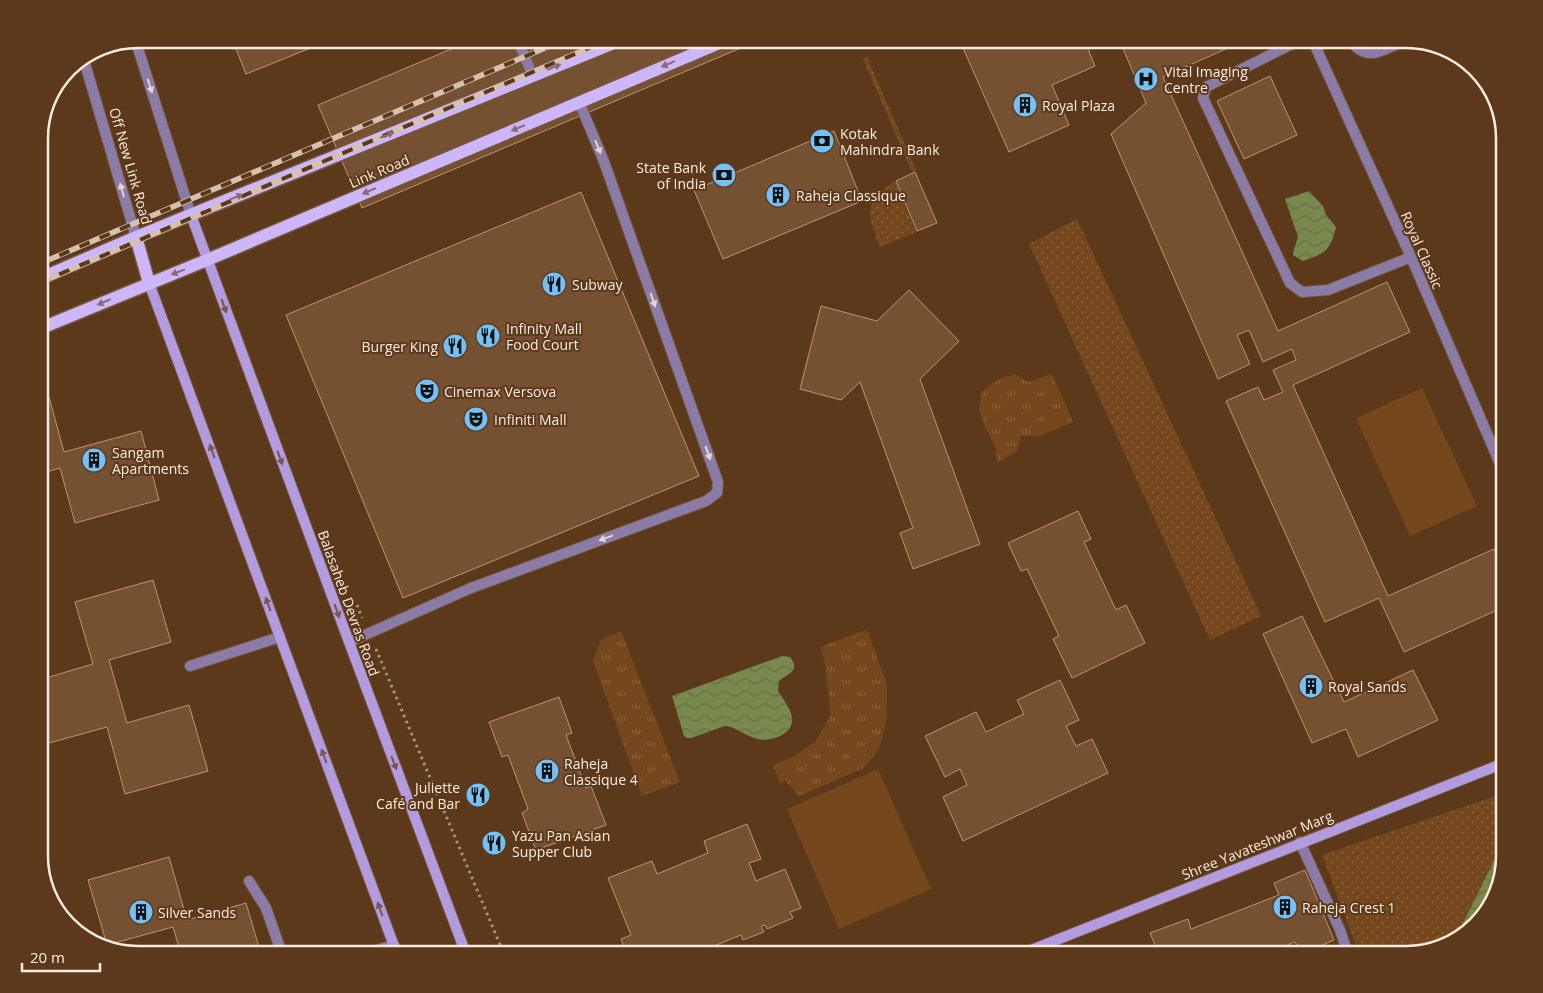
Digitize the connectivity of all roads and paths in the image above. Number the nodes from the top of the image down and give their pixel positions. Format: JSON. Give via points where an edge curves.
{"nodes":[{"id":1,"x":138,"y":48,"type":"edge"},
{"id":2,"x":521,"y":48,"type":"edge"},
{"id":3,"x":602,"y":48,"type":"edge"},
{"id":4,"x":708,"y":48,"type":"edge"},
{"id":5,"x":1284,"y":48,"type":"edge"},
{"id":6,"x":1316,"y":48,"type":"edge"},
{"id":7,"x":1358,"y":48,"type":"edge"},
{"id":8,"x":1386,"y":48,"type":"edge"},
{"id":9,"x":86,"y":64,"type":"edge"},
{"id":10,"x":533,"y":76,"type":"junction"},
{"id":11,"x":579,"y":102,"type":"junction"},
{"id":12,"x":191,"y":215,"type":"junction"},
{"id":13,"x":136,"y":237,"type":"junction"},
{"id":14,"x":1411,"y":257,"type":"junction"},
{"id":15,"x":207,"y":260,"type":"junction"},
{"id":16,"x":48,"y":275,"type":"edge"},
{"id":17,"x":149,"y":283,"type":"junction"},
{"id":18,"x":48,"y":325,"type":"edge"},
{"id":19,"x":1496,"y":454,"type":"edge"},
{"id":20,"x":280,"y":637,"type":"junction"},
{"id":21,"x":349,"y":642,"type":"junction"},
{"id":22,"x":190,"y":666,"type":"dead end"},
{"id":23,"x":1496,"y":766,"type":"edge"},
{"id":24,"x":1300,"y":842,"type":"junction"},
{"id":25,"x":249,"y":881,"type":"dead end"},
{"id":26,"x":279,"y":946,"type":"edge"},
{"id":27,"x":395,"y":946,"type":"edge"},
{"id":28,"x":463,"y":946,"type":"edge"},
{"id":29,"x":1041,"y":946,"type":"edge"},
{"id":30,"x":1345,"y":946,"type":"edge"}],
"edges":[{"from":1,"to":12,"type":"street","one_way":true},
{"from":2,"to":10,"type":"street"},
{"from":10,"to":3,"type":"main road","one_way":true},
{"from":4,"to":11,"type":"main road","name":"Link Road","one_way":true},
{"from":5,"to":14,"type":"street","via":[[1206,87],[1203,98],[1290,283],[1302,292],[1328,290]]},
{"from":6,"to":14,"type":"street","name":"Royal Classic"},
{"from":7,"to":8,"type":"street","via":[[1374,53]]},
{"from":13,"to":9,"type":"street","name":"Off New Link Road","one_way":true},
{"from":12,"to":10,"type":"main road","one_way":true},
{"from":11,"to":15,"type":"main road","name":"Link Road","one_way":true},
{"from":11,"to":21,"type":"street","one_way":true,"via":[[606,167],[718,482],[716,493],[706,501],[471,588]]},
{"from":12,"to":13,"type":"main road"},
{"from":12,"to":15,"type":"main road","name":"Balasaheb Devras Road"},
{"from":13,"to":16,"type":"main road"},
{"from":13,"to":17,"type":"main road","name":"Off New Link Road"},
{"from":14,"to":19,"type":"street","name":"Royal Classic"},
{"from":15,"to":17,"type":"main road","name":"Link Road","one_way":true},
{"from":15,"to":21,"type":"main road","name":"Balasaheb Devras Road","one_way":true},
{"from":17,"to":18,"type":"main road","name":"Link Road","one_way":true},
{"from":20,"to":17,"type":"main road","one_way":true},
{"from":20,"to":22,"type":"street"},
{"from":27,"to":20,"type":"main road","one_way":true},
{"from":21,"to":28,"type":"main road","name":"Balasaheb Devras Road","one_way":true},
{"from":23,"to":24,"type":"main road","name":"Shree Yavateshwar Marg"},
{"from":24,"to":29,"type":"main road","name":"Shree Yavateshwar Marg"},
{"from":24,"to":30,"type":"street"},
{"from":25,"to":26,"type":"street","via":[[266,908]]}]}
